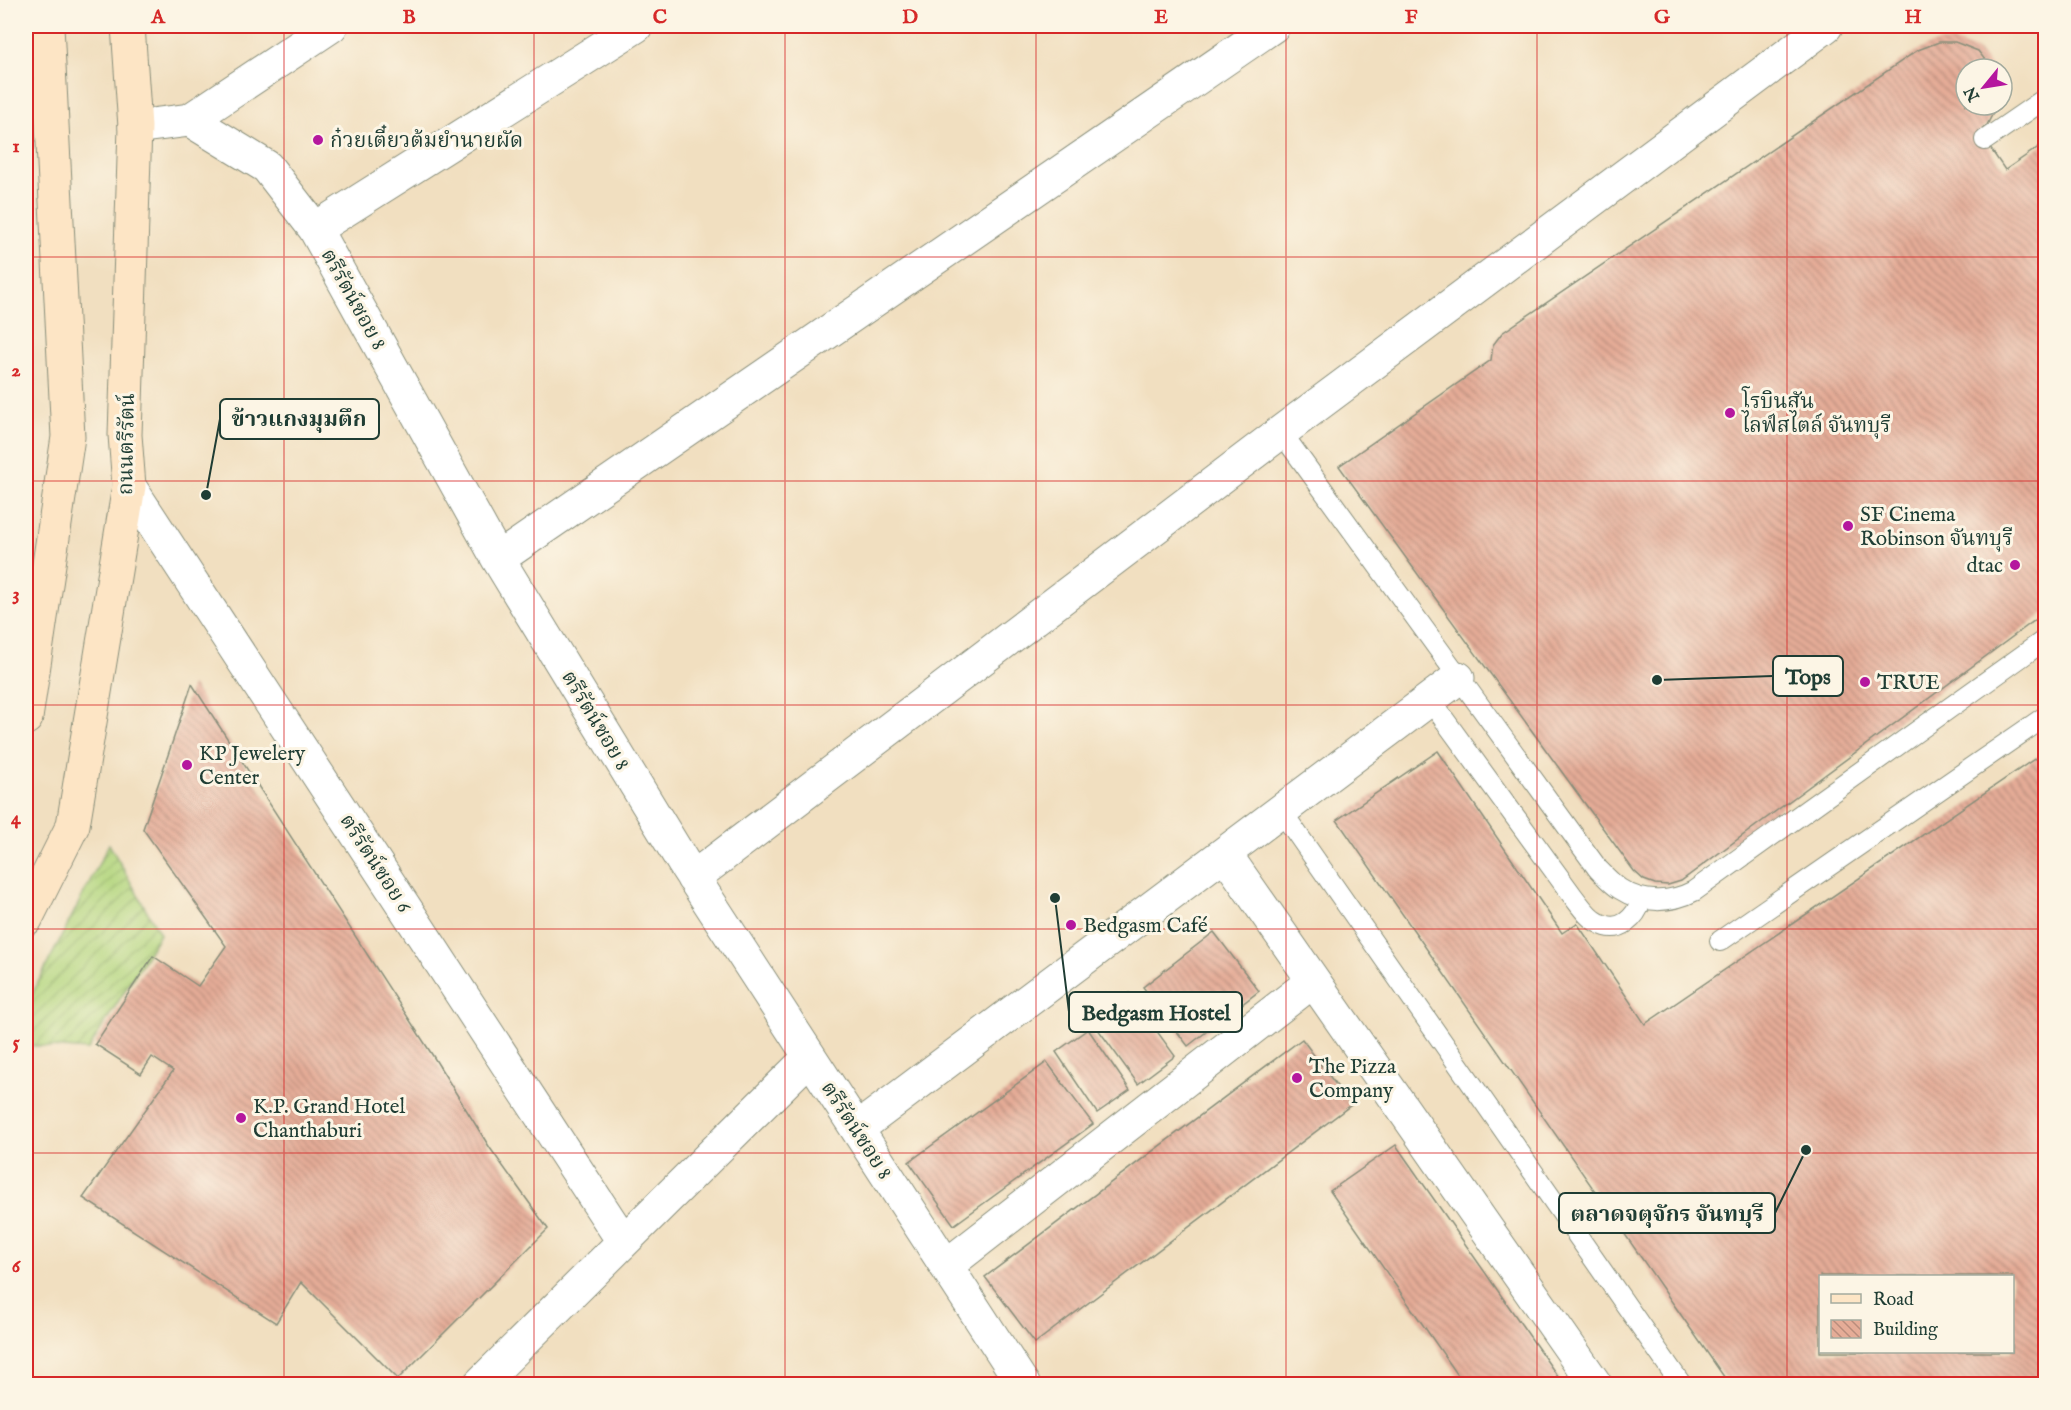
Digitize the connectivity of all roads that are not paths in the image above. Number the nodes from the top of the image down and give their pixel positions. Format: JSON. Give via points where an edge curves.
{"nodes":[{"id":1,"x":47,"y":26,"type":"edge"},
{"id":2,"x":128,"y":26,"type":"edge"},
{"id":3,"x":332,"y":26,"type":"edge"},
{"id":4,"x":636,"y":26,"type":"edge"},
{"id":5,"x":1273,"y":26,"type":"edge"},
{"id":6,"x":1826,"y":26,"type":"edge"},
{"id":7,"x":2046,"y":98,"type":"edge"},
{"id":8,"x":190,"y":120,"type":"junction"},
{"id":9,"x":135,"y":127,"type":"junction"},
{"id":10,"x":1985,"y":140,"type":"dead end"},
{"id":11,"x":315,"y":229,"type":"junction"},
{"id":12,"x":1281,"y":432,"type":"junction"},
{"id":13,"x":129,"y":486,"type":"junction"},
{"id":14,"x":498,"y":559,"type":"junction"},
{"id":15,"x":2046,"y":639,"type":"edge"},
{"id":16,"x":2021,"y":657,"type":"junction"},
{"id":17,"x":2046,"y":658,"type":"edge"},
{"id":18,"x":1458,"y":678,"type":"junction"},
{"id":19,"x":1430,"y":700,"type":"junction"},
{"id":20,"x":2046,"y":716,"type":"edge"},
{"id":21,"x":26,"y":718,"type":"edge"},
{"id":22,"x":1282,"y":812,"type":"junction"},
{"id":23,"x":1225,"y":854,"type":"junction"},
{"id":24,"x":693,"y":878,"type":"junction"},
{"id":25,"x":1642,"y":899,"type":"junction"},
{"id":26,"x":26,"y":919,"type":"edge"},
{"id":27,"x":1720,"y":941,"type":"dead end"},
{"id":28,"x":1313,"y":981,"type":"junction"},
{"id":29,"x":810,"y":1057,"type":"junction"},
{"id":30,"x":857,"y":1130,"type":"junction"},
{"id":31,"x":623,"y":1240,"type":"junction"},
{"id":32,"x":946,"y":1266,"type":"junction"},
{"id":33,"x":480,"y":1384,"type":"edge"},
{"id":34,"x":1023,"y":1384,"type":"edge"},
{"id":35,"x":1595,"y":1384,"type":"edge"},
{"id":36,"x":1681,"y":1384,"type":"edge"}],
"edges":[{"from":1,"to":21,"type":"main road","via":[[68,437]]},
{"from":2,"to":9,"type":"main road","name":"ถนนตรีรัตน์"},
{"from":3,"to":8,"type":"street"},
{"from":4,"to":11,"type":"street"},
{"from":5,"to":14,"type":"street"},
{"from":6,"to":12,"type":"street"},
{"from":7,"to":10,"type":"lane"},
{"from":8,"to":9,"type":"street"},
{"from":8,"to":11,"type":"street","name":"ตรีรัตน์ซอย 8","via":[[267,167]]},
{"from":9,"to":13,"type":"main road","name":"ถนนตรีรัตน์","via":[[125,435]]},
{"from":11,"to":14,"type":"street","name":"ตรีรัตน์ซอย 8"},
{"from":12,"to":18,"type":"lane"},
{"from":12,"to":24,"type":"street"},
{"from":13,"to":26,"type":"main road","name":"ถนนตรีรัตน์","via":[[73,825]]},
{"from":13,"to":31,"type":"street","name":"ตรีรัตน์ซอย 6"},
{"from":14,"to":24,"type":"street","name":"ตรีรัตน์ซอย 8"},
{"from":15,"to":16,"type":"lane"},
{"from":16,"to":17,"type":"lane"},
{"from":16,"to":25,"type":"lane","via":[[1694,891],[1680,898]]},
{"from":18,"to":19,"type":"street"},
{"from":18,"to":25,"type":"lane","via":[[1598,869],[1620,889]]},
{"from":19,"to":22,"type":"street"},
{"from":19,"to":25,"type":"lane","via":[[1588,914],[1608,927],[1624,925],[1638,911]]},
{"from":20,"to":27,"type":"lane"},
{"from":22,"to":23,"type":"street"},
{"from":22,"to":36,"type":"lane"},
{"from":23,"to":28,"type":"street"},
{"from":23,"to":30,"type":"street"},
{"from":24,"to":29,"type":"street","name":"ตรีรัตน์ซอย 8"},
{"from":28,"to":32,"type":"street"},
{"from":28,"to":35,"type":"street"},
{"from":29,"to":30,"type":"street","name":"ตรีรัตน์ซอย 8"},
{"from":29,"to":31,"type":"street"},
{"from":30,"to":32,"type":"street","name":"ตรีรัตน์ซอย 8"},
{"from":31,"to":33,"type":"street"},
{"from":32,"to":34,"type":"street","name":"ตรีรัตน์ซอย 8"}]}
